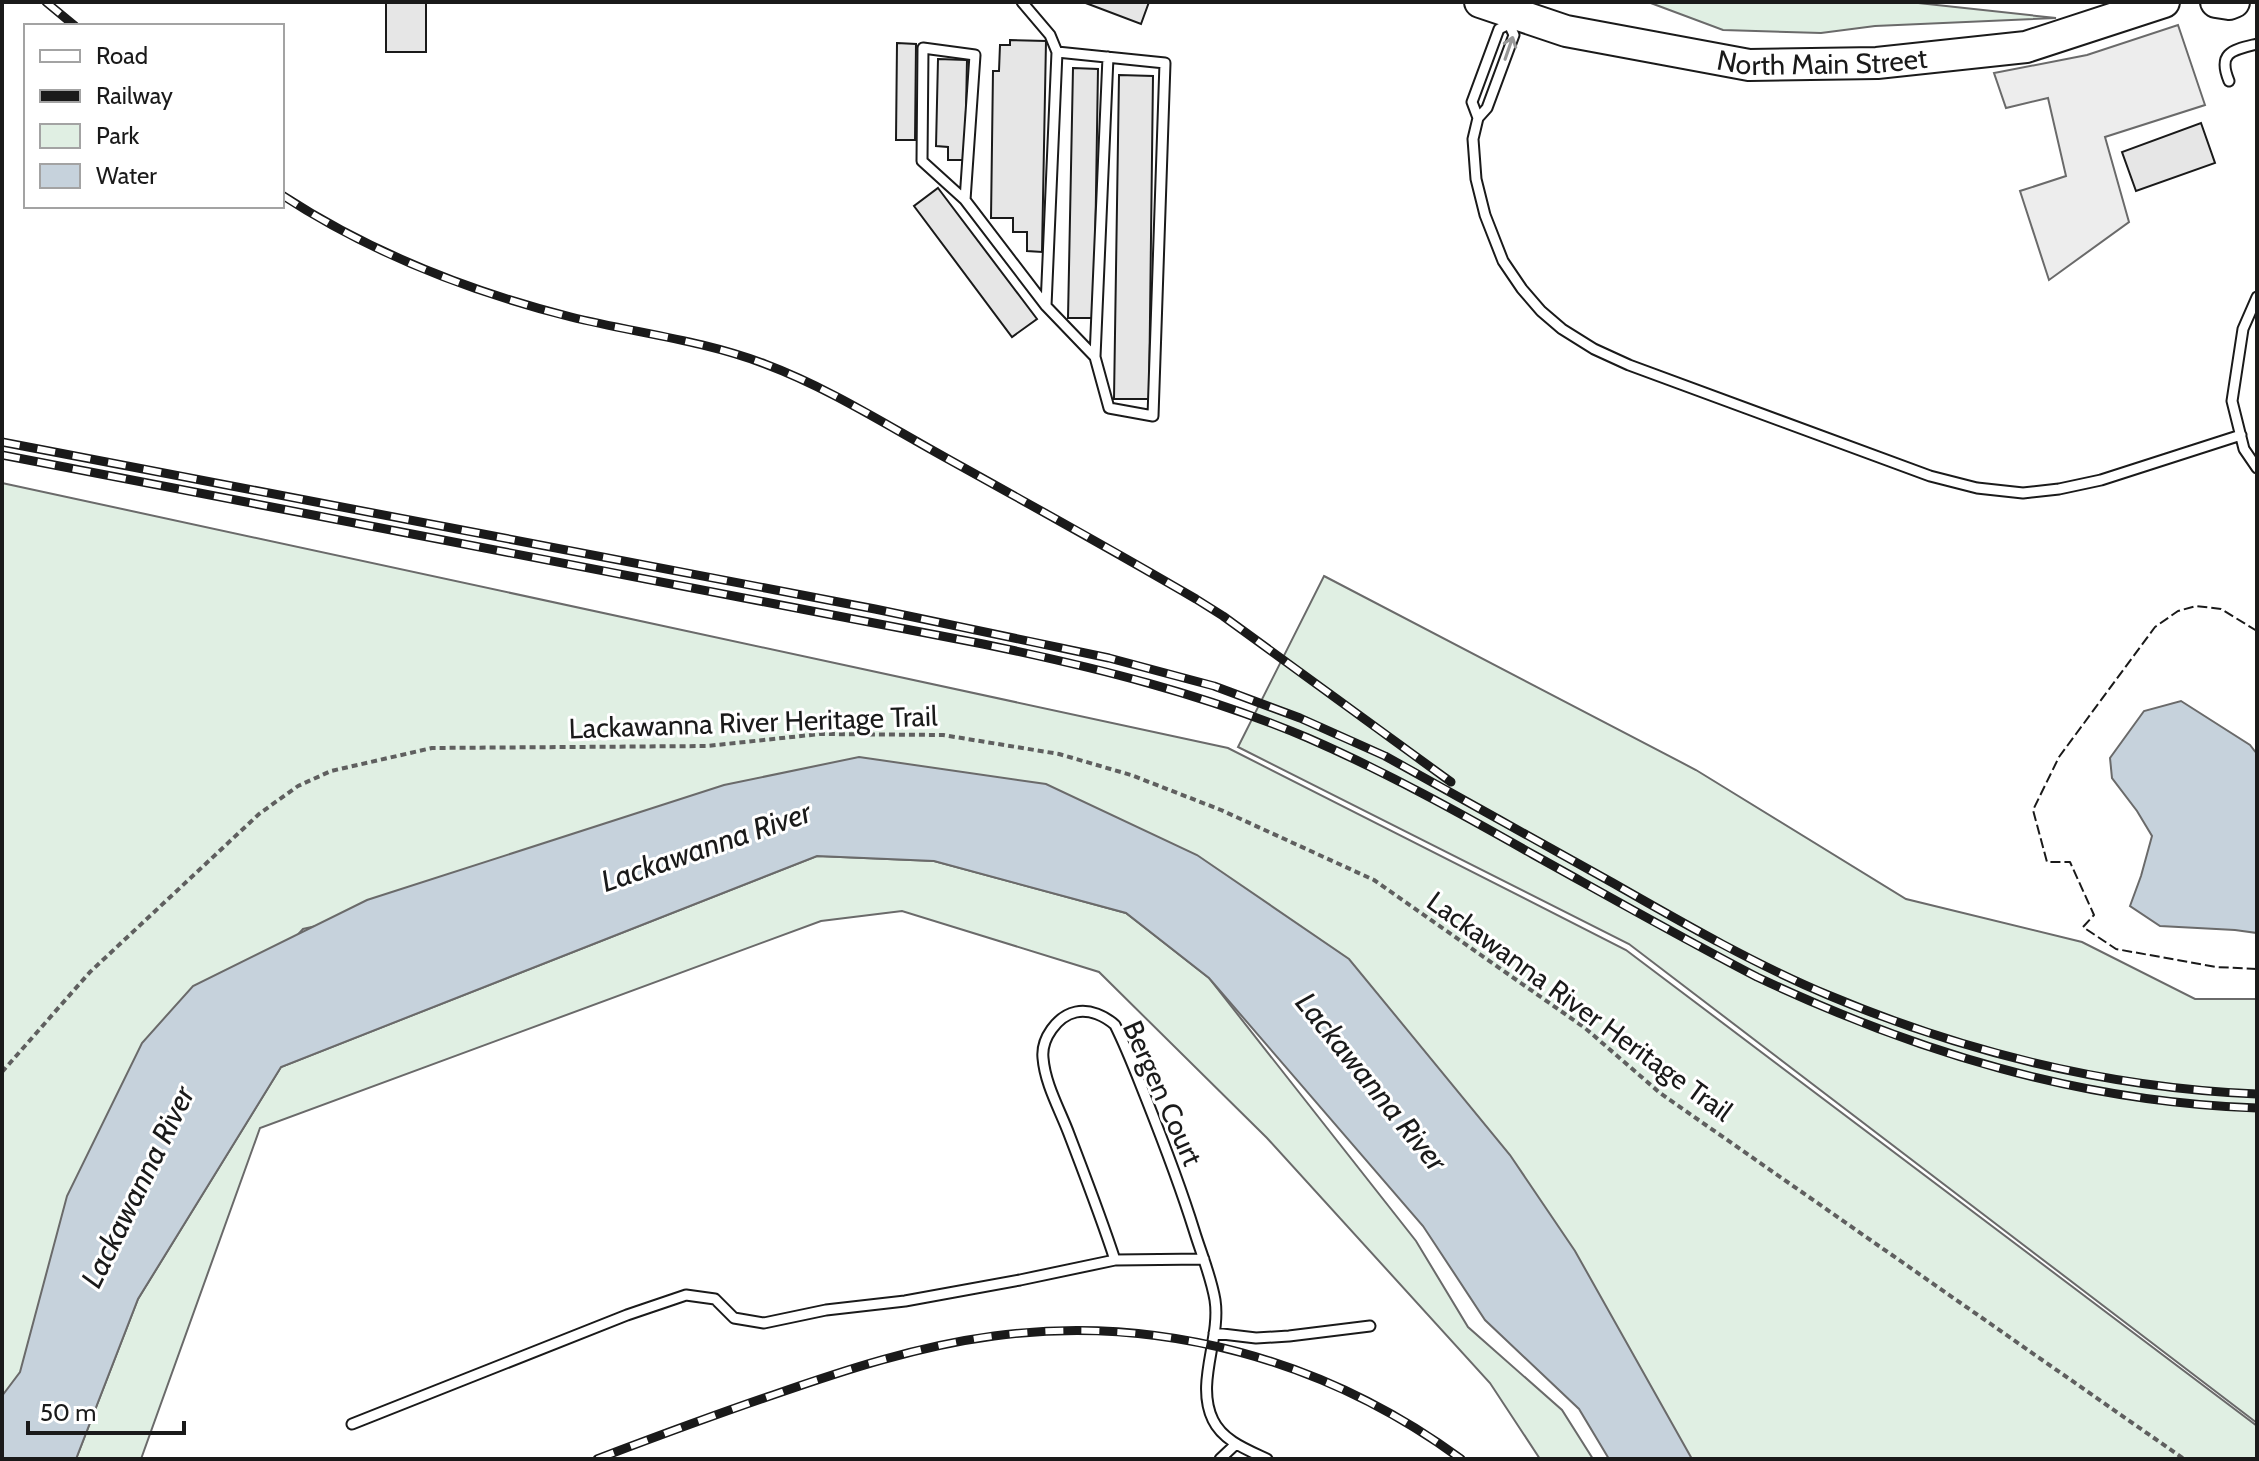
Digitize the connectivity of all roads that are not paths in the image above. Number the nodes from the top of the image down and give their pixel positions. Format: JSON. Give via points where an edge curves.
{"nodes":[{"id":1,"x":1022,"y":2,"type":"edge"},
{"id":2,"x":1480,"y":2,"type":"edge"},
{"id":3,"x":2164,"y":2,"type":"edge"},
{"id":4,"x":2216,"y":2,"type":"edge"},
{"id":5,"x":2234,"y":2,"type":"edge"},
{"id":6,"x":1511,"y":19,"type":"junction"},
{"id":7,"x":2257,"y":44,"type":"edge"},
{"id":8,"x":1057,"y":52,"type":"junction"},
{"id":9,"x":1108,"y":57,"type":"junction"},
{"id":10,"x":2229,"y":81,"type":"dead end"},
{"id":11,"x":1478,"y":118,"type":"junction"},
{"id":12,"x":965,"y":200,"type":"junction"},
{"id":13,"x":2257,"y":297,"type":"edge"},
{"id":14,"x":1046,"y":306,"type":"junction"},
{"id":15,"x":1095,"y":357,"type":"junction"},
{"id":16,"x":2241,"y":435,"type":"junction"},
{"id":17,"x":2257,"y":468,"type":"edge"},
{"id":18,"x":1204,"y":1259,"type":"junction"},
{"id":19,"x":1115,"y":1260,"type":"junction"},
{"id":20,"x":1370,"y":1326,"type":"dead end"},
{"id":21,"x":1214,"y":1333,"type":"junction"},
{"id":22,"x":352,"y":1424,"type":"dead end"},
{"id":23,"x":1236,"y":1444,"type":"junction"},
{"id":24,"x":1220,"y":1459,"type":"edge"},
{"id":25,"x":1267,"y":1459,"type":"edge"}],
"edges":[{"from":1,"to":8,"type":"lane","via":[[1050,35]]},
{"from":2,"to":6,"type":"main road","name":"North Main Street"},
{"from":3,"to":6,"type":"main road","name":"North Main Street","via":[[2026,47],[1877,63],[1749,65]]},
{"from":4,"to":5,"type":"main road"},
{"from":11,"to":6,"type":"lane","one_way":true,"via":[[1487,108],[1514,35]]},
{"from":6,"to":11,"type":"lane","via":[[1499,29],[1472,102]]},
{"from":7,"to":10,"type":"lane","via":[[2227,55]]},
{"from":8,"to":9,"type":"lane"},
{"from":8,"to":14,"type":"lane"},
{"from":9,"to":15,"type":"lane"},
{"from":9,"to":15,"type":"lane","via":[[1165,63],[1153,416],[1109,408]]},
{"from":11,"to":16,"type":"lane","via":[[1473,139],[1476,179],[1503,261],[1541,311],[1562,329],[1629,365],[1930,476],[1977,488],[2023,493],[2059,489]]},
{"from":12,"to":12,"type":"lane","via":[[922,161],[923,48],[975,55]]},
{"from":12,"to":14,"type":"lane"},
{"from":13,"to":16,"type":"lane","via":[[2243,329],[2232,401]]},
{"from":14,"to":15,"type":"lane"},
{"from":16,"to":17,"type":"lane"},
{"from":18,"to":19,"type":"lane"},
{"from":18,"to":19,"type":"lane","name":"Bergen Court","via":[[1115,1025],[1095,1013],[1074,1012],[1053,1028],[1043,1060]]},
{"from":18,"to":21,"type":"lane","name":"Bergen Court","via":[[1215,1303]]},
{"from":19,"to":22,"type":"lane","via":[[764,1323],[734,1318],[715,1299],[686,1295]]},
{"from":20,"to":21,"type":"lane","via":[[1256,1338]]},
{"from":21,"to":23,"type":"lane","name":"Bergen Court","via":[[1207,1398],[1214,1421]]},
{"from":23,"to":24,"type":"lane"},
{"from":23,"to":25,"type":"lane","name":"Bergen Court"}]}
